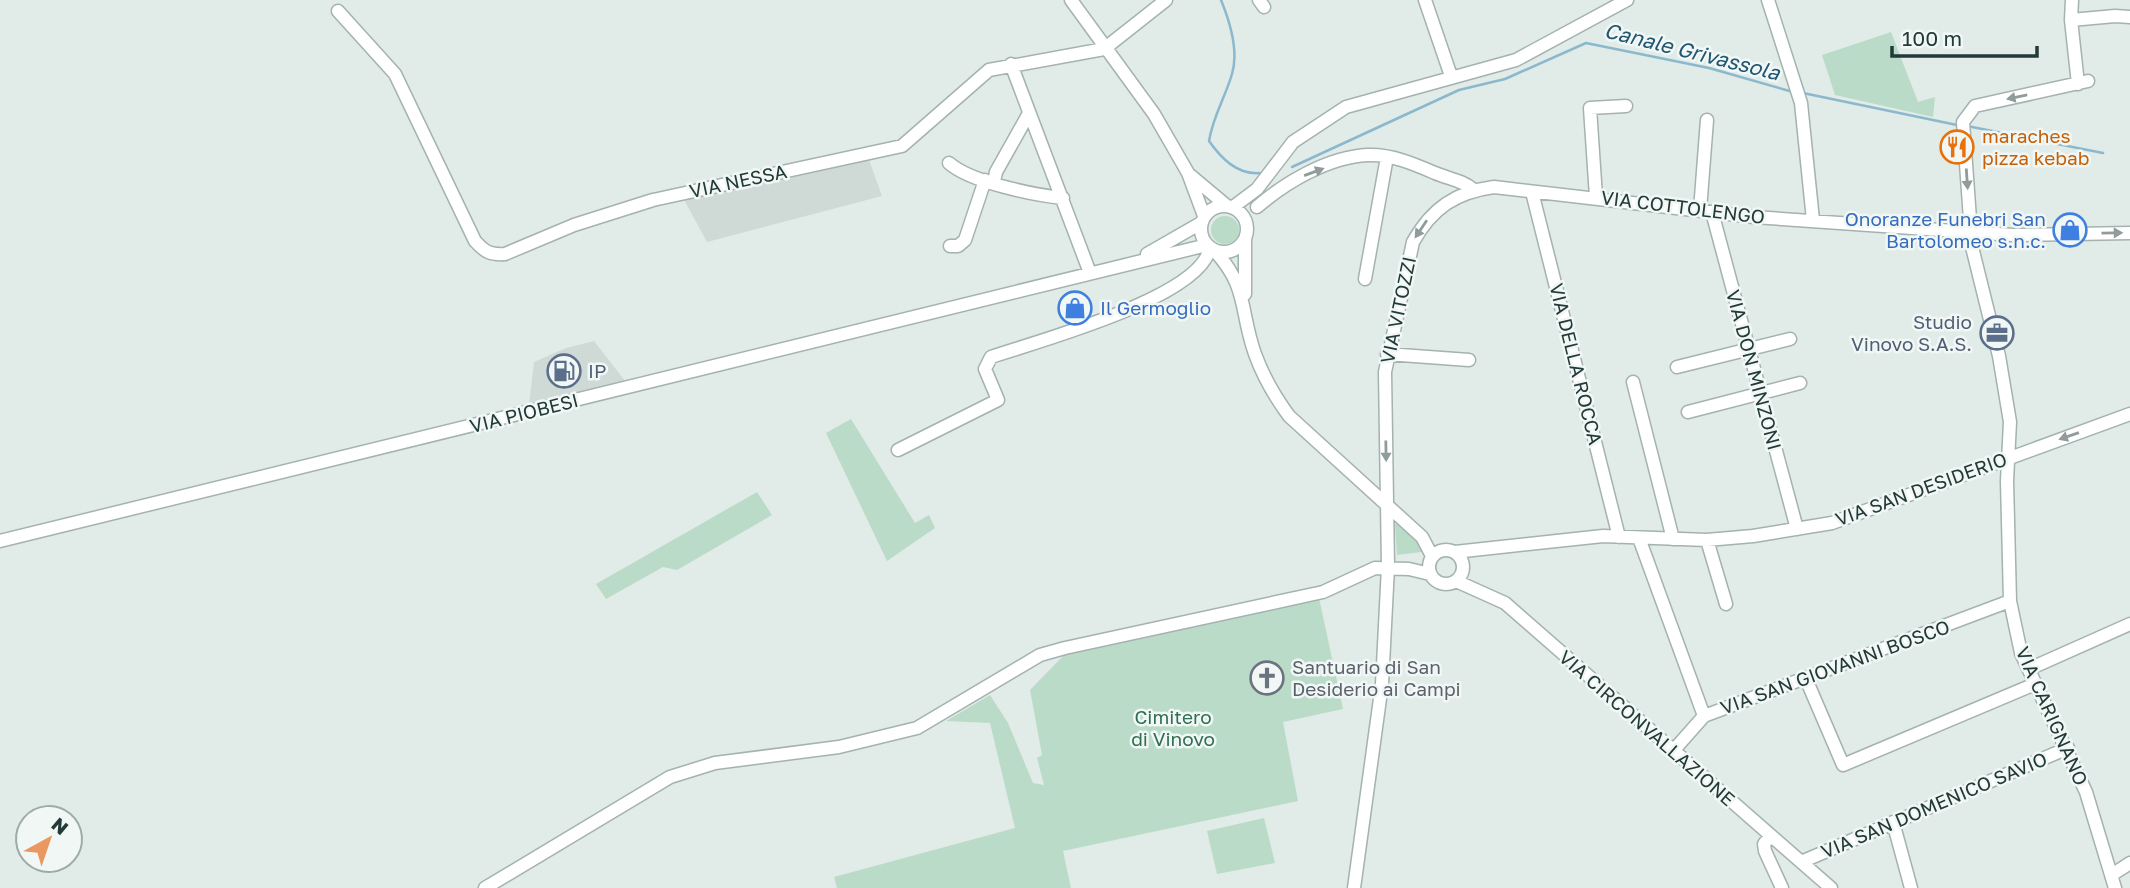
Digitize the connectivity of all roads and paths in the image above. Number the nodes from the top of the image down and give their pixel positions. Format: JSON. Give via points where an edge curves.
{"nodes":[{"id":1,"x":1071,"y":0,"type":"edge"},
{"id":2,"x":1166,"y":0,"type":"edge"},
{"id":3,"x":1425,"y":0,"type":"edge"},
{"id":4,"x":1768,"y":0,"type":"edge"},
{"id":5,"x":2072,"y":1,"type":"edge"},
{"id":6,"x":1621,"y":2,"type":"edge"},
{"id":7,"x":338,"y":11,"type":"dead end"},
{"id":8,"x":2130,"y":18,"type":"edge"},
{"id":9,"x":2086,"y":19,"type":"junction"},
{"id":10,"x":2071,"y":20,"type":"junction"},
{"id":11,"x":1104,"y":49,"type":"junction"},
{"id":12,"x":1011,"y":64,"type":"junction"},
{"id":13,"x":1451,"y":76,"type":"junction"},
{"id":14,"x":1626,"y":106,"type":"dead end"},
{"id":15,"x":1028,"y":115,"type":"junction"},
{"id":16,"x":1707,"y":120,"type":"dead end"},
{"id":17,"x":1312,"y":127,"type":"junction"},
{"id":18,"x":1387,"y":156,"type":"junction"},
{"id":19,"x":949,"y":163,"type":"dead end"},
{"id":20,"x":1188,"y":173,"type":"junction"},
{"id":21,"x":989,"y":181,"type":"junction"},
{"id":22,"x":1474,"y":190,"type":"junction"},
{"id":23,"x":1532,"y":191,"type":"junction"},
{"id":24,"x":1596,"y":197,"type":"junction"},
{"id":25,"x":1062,"y":198,"type":"junction"},
{"id":26,"x":1230,"y":206,"type":"junction"},
{"id":27,"x":1257,"y":207,"type":"junction"},
{"id":28,"x":1706,"y":211,"type":"junction"},
{"id":29,"x":1203,"y":220,"type":"junction"},
{"id":30,"x":1813,"y":220,"type":"junction"},
{"id":31,"x":1971,"y":231,"type":"junction"},
{"id":32,"x":2130,"y":233,"type":"edge"},
{"id":33,"x":1246,"y":235,"type":"junction"},
{"id":34,"x":950,"y":246,"type":"dead end"},
{"id":35,"x":1210,"y":247,"type":"junction"},
{"id":36,"x":1129,"y":262,"type":"junction"},
{"id":37,"x":1090,"y":273,"type":"junction"},
{"id":38,"x":1365,"y":279,"type":"dead end"},
{"id":39,"x":1245,"y":309,"type":"junction"},
{"id":40,"x":1790,"y":339,"type":"dead end"},
{"id":41,"x":1749,"y":349,"type":"junction"},
{"id":42,"x":1387,"y":354,"type":"junction"},
{"id":43,"x":1469,"y":360,"type":"dead end"},
{"id":44,"x":1677,"y":367,"type":"dead end"},
{"id":45,"x":1633,"y":382,"type":"dead end"},
{"id":46,"x":1800,"y":383,"type":"dead end"},
{"id":47,"x":1760,"y":393,"type":"junction"},
{"id":48,"x":1688,"y":412,"type":"dead end"},
{"id":49,"x":2130,"y":414,"type":"edge"},
{"id":50,"x":898,"y":450,"type":"dead end"},
{"id":51,"x":2008,"y":457,"type":"junction"},
{"id":52,"x":1388,"y":503,"type":"junction"},
{"id":53,"x":1797,"y":529,"type":"junction"},
{"id":54,"x":1619,"y":537,"type":"junction"},
{"id":55,"x":1639,"y":538,"type":"junction"},
{"id":56,"x":1673,"y":539,"type":"junction"},
{"id":57,"x":1707,"y":540,"type":"junction"},
{"id":58,"x":0,"y":541,"type":"edge"},
{"id":59,"x":1462,"y":553,"type":"junction"},
{"id":60,"x":1434,"y":555,"type":"junction"},
{"id":61,"x":1388,"y":567,"type":"junction"},
{"id":62,"x":1409,"y":569,"type":"junction"},
{"id":63,"x":1430,"y":575,"type":"junction"},
{"id":64,"x":1459,"y":577,"type":"junction"},
{"id":65,"x":2010,"y":601,"type":"junction"},
{"id":66,"x":1726,"y":604,"type":"dead end"},
{"id":67,"x":2130,"y":624,"type":"edge"},
{"id":68,"x":2029,"y":669,"type":"junction"},
{"id":69,"x":1806,"y":679,"type":"junction"},
{"id":70,"x":2035,"y":684,"type":"junction"},
{"id":71,"x":1704,"y":716,"type":"junction"},
{"id":72,"x":2068,"y":748,"type":"junction"},
{"id":73,"x":1673,"y":751,"type":"junction"},
{"id":74,"x":1893,"y":822,"type":"junction"},
{"id":75,"x":1770,"y":836,"type":"junction"},
{"id":76,"x":1801,"y":862,"type":"junction"},
{"id":77,"x":2130,"y":863,"type":"edge"},
{"id":78,"x":2113,"y":874,"type":"junction"},
{"id":79,"x":485,"y":888,"type":"edge"},
{"id":80,"x":1354,"y":888,"type":"edge"},
{"id":81,"x":1782,"y":888,"type":"edge"},
{"id":82,"x":1831,"y":888,"type":"edge"},
{"id":83,"x":1912,"y":888,"type":"edge"},
{"id":84,"x":2115,"y":888,"type":"edge"}],
"edges":[{"from":1,"to":11,"type":"street"},
{"from":2,"to":11,"type":"street"},
{"from":3,"to":13,"type":"street"},
{"from":4,"to":30,"type":"street","via":[[1798,92]]},
{"from":5,"to":9,"type":"street"},
{"from":5,"to":10,"type":"street"},
{"from":6,"to":13,"type":"street","via":[[1537,51]]},
{"from":7,"to":12,"type":"street","name":"VIA NESSA","via":[[395,74],[475,241],[493,255],[653,200],[902,146],[989,70]]},
{"from":8,"to":9,"type":"street"},
{"from":9,"to":10,"type":"street"},
{"from":10,"to":31,"type":"street","name":"VIA CARIGNANO","one_way":true,"via":[[2083,83],[1975,106],[1963,124]]},
{"from":11,"to":12,"type":"street","name":"VIA NESSA"},
{"from":11,"to":20,"type":"street","via":[[1150,109]]},
{"from":12,"to":15,"type":"street"},
{"from":13,"to":17,"type":"street","via":[[1346,107]]},
{"from":14,"to":24,"type":"street","via":[[1590,108]]},
{"from":15,"to":21,"type":"street"},
{"from":15,"to":25,"type":"street"},
{"from":16,"to":28,"type":"street","name":"VIA DON MINZONI"},
{"from":17,"to":26,"type":"street","via":[[1293,142],[1257,189]]},
{"from":17,"to":27,"type":"street"},
{"from":18,"to":22,"type":"street","name":"VIA COTTOLENGO","via":[[1460,180]]},
{"from":27,"to":18,"type":"street","name":"VIA COTTOLENGO","one_way":true,"via":[[1294,179],[1349,159]]},
{"from":18,"to":38,"type":"street"},
{"from":19,"to":21,"type":"street","via":[[957,171]]},
{"from":20,"to":26,"type":"street"},
{"from":20,"to":29,"type":"street"},
{"from":21,"to":25,"type":"street"},
{"from":21,"to":34,"type":"street","via":[[965,240]]},
{"from":22,"to":23,"type":"street","name":"VIA COTTOLENGO"},
{"from":22,"to":42,"type":"street","name":"VIA VITOZZI","one_way":true,"via":[[1444,203],[1413,242]]},
{"from":23,"to":24,"type":"street","name":"VIA COTTOLENGO"},
{"from":23,"to":54,"type":"street","name":"VIA DELLA ROCCA"},
{"from":24,"to":28,"type":"street","name":"VIA COTTOLENGO"},
{"from":25,"to":37,"type":"street"},
{"from":26,"to":29,"type":"street","via":[[1214,208]]},
{"from":26,"to":33,"type":"street","via":[[1244,217]]},
{"from":27,"to":33,"type":"street"},
{"from":28,"to":30,"type":"street","name":"VIA COTTOLENGO"},
{"from":28,"to":41,"type":"street","name":"VIA DON MINZONI"},
{"from":29,"to":35,"type":"street","via":[[1200,231]]},
{"from":29,"to":36,"type":"street","name":"VIA PIOBESI","via":[[1181,237]]},
{"from":30,"to":31,"type":"street","name":"VIA COTTOLENGO"},
{"from":31,"to":32,"type":"street","name":"VIA COTTOLENGO","one_way":true},
{"from":31,"to":51,"type":"street","name":"VIA CARIGNANO","via":[[2007,409]]},
{"from":33,"to":35,"type":"street","via":[[1227,252]]},
{"from":33,"to":39,"type":"street"},
{"from":35,"to":36,"type":"street","name":"VIA PIOBESI"},
{"from":35,"to":39,"type":"street","via":[[1235,275]]},
{"from":35,"to":50,"type":"street","via":[[1208,260],[1179,287],[1128,310],[991,357],[985,369],[998,400]]},
{"from":36,"to":37,"type":"street","name":"VIA PIOBESI"},
{"from":37,"to":58,"type":"street","name":"VIA PIOBESI"},
{"from":39,"to":52,"type":"street","via":[[1263,373],[1289,416]]},
{"from":40,"to":41,"type":"street"},
{"from":41,"to":44,"type":"street"},
{"from":41,"to":47,"type":"street","name":"VIA DON MINZONI"},
{"from":42,"to":43,"type":"street"},
{"from":42,"to":52,"type":"street","name":"VIA VITOZZI","one_way":true},
{"from":45,"to":56,"type":"street"},
{"from":46,"to":47,"type":"street"},
{"from":47,"to":48,"type":"street"},
{"from":47,"to":53,"type":"street","name":"VIA DON MINZONI"},
{"from":49,"to":51,"type":"street","name":"VIA SAN DESIDERIO","one_way":true},
{"from":51,"to":53,"type":"street","name":"VIA SAN DESIDERIO","via":[[1832,523]]},
{"from":51,"to":65,"type":"street","name":"VIA CARIGNANO"},
{"from":52,"to":60,"type":"street"},
{"from":52,"to":61,"type":"street","name":"VIA VITOZZI"},
{"from":53,"to":57,"type":"street","name":"VIA SAN DESIDERIO"},
{"from":54,"to":55,"type":"street","name":"VIA SAN DESIDERIO"},
{"from":54,"to":59,"type":"street","name":"VIA SAN DESIDERIO"},
{"from":55,"to":56,"type":"street","name":"VIA SAN DESIDERIO"},
{"from":55,"to":71,"type":"street"},
{"from":56,"to":57,"type":"street","name":"VIA SAN DESIDERIO"},
{"from":57,"to":66,"type":"street"},
{"from":59,"to":60,"type":"street","name":"VIA SAN DESIDERIO"},
{"from":59,"to":64,"type":"street"},
{"from":60,"to":62,"type":"street"},
{"from":60,"to":63,"type":"street"},
{"from":61,"to":62,"type":"street"},
{"from":61,"to":79,"type":"street","via":[[1375,568],[1323,592],[1040,655],[917,728],[826,749],[715,763],[670,777]]},
{"from":61,"to":80,"type":"street","name":"VIA VITOZZI","via":[[1382,684]]},
{"from":62,"to":63,"type":"street"},
{"from":63,"to":64,"type":"street","via":[[1442,584]]},
{"from":64,"to":73,"type":"street","name":"VIA CIRCONVALLAZIONE","via":[[1505,603]]},
{"from":65,"to":68,"type":"street","name":"VIA CARIGNANO"},
{"from":65,"to":69,"type":"street","name":"VIA SAN GIOVANNI BOSCO"},
{"from":67,"to":68,"type":"street"},
{"from":68,"to":70,"type":"street","name":"VIA CARIGNANO"},
{"from":69,"to":70,"type":"street","via":[[1843,765]]},
{"from":69,"to":71,"type":"street","name":"VIA SAN GIOVANNI BOSCO"},
{"from":70,"to":72,"type":"street","name":"VIA CARIGNANO"},
{"from":71,"to":73,"type":"street","name":"VIA SAN GIOVANNI BOSCO"},
{"from":72,"to":74,"type":"street","name":"VIA SAN DOMENICO SAVIO"},
{"from":72,"to":78,"type":"street","name":"VIA CARIGNANO"},
{"from":73,"to":75,"type":"street","name":"VIA CIRCONVALLAZIONE"},
{"from":74,"to":76,"type":"street","name":"VIA SAN DOMENICO SAVIO"},
{"from":74,"to":83,"type":"street"},
{"from":75,"to":76,"type":"street","name":"VIA CIRCONVALLAZIONE"},
{"from":75,"to":81,"type":"street","via":[[1765,850]]},
{"from":76,"to":82,"type":"street","name":"VIA CIRCONVALLAZIONE"},
{"from":77,"to":78,"type":"street"},
{"from":78,"to":84,"type":"street","name":"VIA CARIGNANO"}]}
